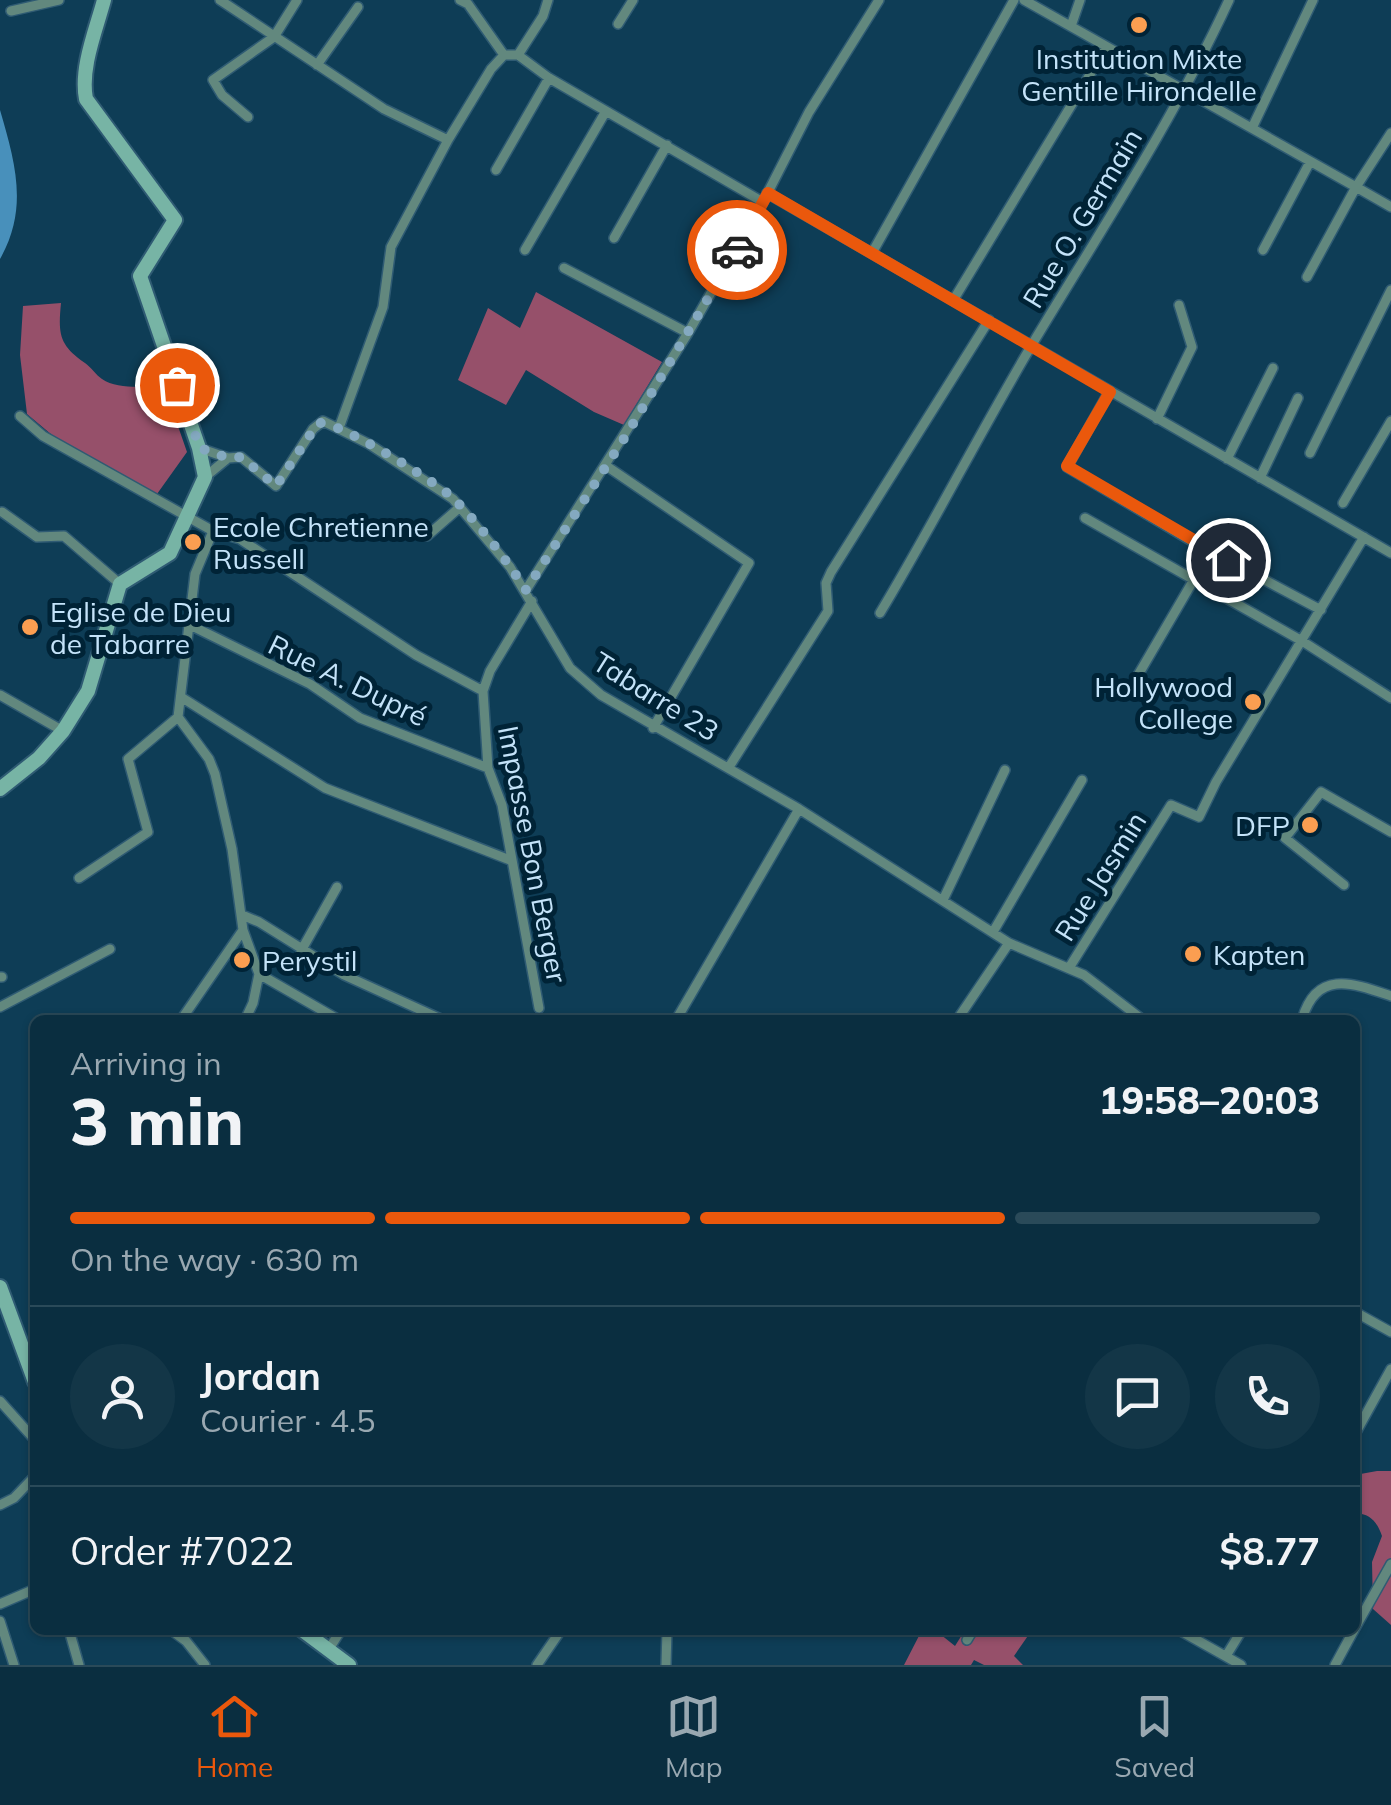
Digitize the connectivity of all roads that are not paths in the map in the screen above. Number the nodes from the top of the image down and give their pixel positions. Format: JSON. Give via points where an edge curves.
{"nodes":[{"id":1,"x":58,"y":0,"type":"edge"},
{"id":2,"x":104,"y":0,"type":"edge"},
{"id":3,"x":220,"y":0,"type":"edge"},
{"id":4,"x":297,"y":0,"type":"edge"},
{"id":5,"x":460,"y":0,"type":"edge"},
{"id":6,"x":548,"y":0,"type":"edge"},
{"id":7,"x":633,"y":0,"type":"edge"},
{"id":8,"x":879,"y":0,"type":"edge"},
{"id":9,"x":1014,"y":0,"type":"edge"},
{"id":10,"x":1024,"y":0,"type":"edge"},
{"id":11,"x":1080,"y":0,"type":"edge"},
{"id":12,"x":1230,"y":0,"type":"edge"},
{"id":13,"x":1313,"y":0,"type":"edge"},
{"id":14,"x":358,"y":6,"type":"dead end"},
{"id":15,"x":12,"y":11,"type":"dead end"},
{"id":16,"x":618,"y":24,"type":"dead end"},
{"id":17,"x":1071,"y":26,"type":"junction"},
{"id":18,"x":274,"y":37,"type":"junction"},
{"id":19,"x":1106,"y":48,"type":"junction"},
{"id":20,"x":504,"y":55,"type":"junction"},
{"id":21,"x":518,"y":55,"type":"junction"},
{"id":22,"x":317,"y":65,"type":"junction"},
{"id":23,"x":549,"y":78,"type":"junction"},
{"id":24,"x":1184,"y":90,"type":"junction"},
{"id":25,"x":606,"y":111,"type":"junction"},
{"id":26,"x":248,"y":118,"type":"dead end"},
{"id":27,"x":1253,"y":126,"type":"junction"},
{"id":28,"x":1391,"y":132,"type":"edge"},
{"id":29,"x":448,"y":140,"type":"junction"},
{"id":30,"x":666,"y":145,"type":"junction"},
{"id":31,"x":1310,"y":162,"type":"junction"},
{"id":32,"x":496,"y":170,"type":"dead end"},
{"id":33,"x":1356,"y":187,"type":"junction"},
{"id":34,"x":765,"y":197,"type":"junction"},
{"id":35,"x":1391,"y":207,"type":"edge"},
{"id":36,"x":614,"y":238,"type":"dead end"},
{"id":37,"x":525,"y":250,"type":"dead end"},
{"id":38,"x":1262,"y":250,"type":"dead end"},
{"id":39,"x":872,"y":253,"type":"junction"},
{"id":40,"x":564,"y":268,"type":"dead end"},
{"id":41,"x":1307,"y":277,"type":"dead end"},
{"id":42,"x":1391,"y":290,"type":"edge"},
{"id":43,"x":954,"y":300,"type":"junction"},
{"id":44,"x":1179,"y":304,"type":"dead end"},
{"id":45,"x":990,"y":320,"type":"junction"},
{"id":46,"x":688,"y":333,"type":"junction"},
{"id":47,"x":1032,"y":345,"type":"junction"},
{"id":48,"x":1273,"y":368,"type":"dead end"},
{"id":49,"x":1110,"y":392,"type":"junction"},
{"id":50,"x":1298,"y":398,"type":"dead end"},
{"id":51,"x":20,"y":416,"type":"dead end"},
{"id":52,"x":1157,"y":419,"type":"junction"},
{"id":53,"x":1391,"y":421,"type":"edge"},
{"id":54,"x":339,"y":428,"type":"junction"},
{"id":55,"x":200,"y":448,"type":"junction"},
{"id":56,"x":1310,"y":453,"type":"dead end"},
{"id":57,"x":228,"y":458,"type":"junction"},
{"id":58,"x":1226,"y":459,"type":"junction"},
{"id":59,"x":605,"y":465,"type":"junction"},
{"id":60,"x":205,"y":477,"type":"junction"},
{"id":61,"x":1260,"y":478,"type":"junction"},
{"id":62,"x":276,"y":486,"type":"junction"},
{"id":63,"x":266,"y":496,"type":"dead end"},
{"id":64,"x":1343,"y":503,"type":"dead end"},
{"id":65,"x":460,"y":507,"type":"junction"},
{"id":66,"x":2,"y":512,"type":"edge"},
{"id":67,"x":184,"y":517,"type":"junction"},
{"id":68,"x":1086,"y":518,"type":"dead end"},
{"id":69,"x":212,"y":531,"type":"junction"},
{"id":70,"x":427,"y":536,"type":"dead end"},
{"id":71,"x":1364,"y":537,"type":"junction"},
{"id":72,"x":1391,"y":538,"type":"edge"},
{"id":73,"x":1388,"y":551,"type":"edge"},
{"id":74,"x":1192,"y":581,"type":"junction"},
{"id":75,"x":120,"y":584,"type":"junction"},
{"id":76,"x":526,"y":590,"type":"junction"},
{"id":77,"x":532,"y":601,"type":"junction"},
{"id":78,"x":1321,"y":610,"type":"junction"},
{"id":79,"x":880,"y":614,"type":"dead end"},
{"id":80,"x":190,"y":625,"type":"junction"},
{"id":81,"x":1302,"y":641,"type":"junction"},
{"id":82,"x":1134,"y":682,"type":"dead end"},
{"id":83,"x":483,"y":690,"type":"junction"},
{"id":84,"x":0,"y":695,"type":"edge"},
{"id":85,"x":181,"y":697,"type":"junction"},
{"id":86,"x":1391,"y":698,"type":"edge"},
{"id":87,"x":178,"y":717,"type":"junction"},
{"id":88,"x":653,"y":728,"type":"junction"},
{"id":89,"x":63,"y":731,"type":"junction"},
{"id":90,"x":488,"y":768,"type":"junction"},
{"id":91,"x":729,"y":768,"type":"junction"},
{"id":92,"x":1005,"y":770,"type":"dead end"},
{"id":93,"x":1082,"y":780,"type":"dead end"},
{"id":94,"x":0,"y":788,"type":"edge"},
{"id":95,"x":798,"y":809,"type":"junction"},
{"id":96,"x":1391,"y":832,"type":"edge"},
{"id":97,"x":510,"y":860,"type":"junction"},
{"id":98,"x":79,"y":878,"type":"dead end"},
{"id":99,"x":1344,"y":885,"type":"dead end"},
{"id":100,"x":337,"y":888,"type":"dead end"},
{"id":101,"x":943,"y":900,"type":"junction"},
{"id":102,"x":242,"y":915,"type":"junction"},
{"id":103,"x":243,"y":930,"type":"junction"},
{"id":104,"x":993,"y":932,"type":"junction"},
{"id":105,"x":1008,"y":943,"type":"junction"},
{"id":106,"x":110,"y":949,"type":"dead end"},
{"id":107,"x":301,"y":950,"type":"junction"},
{"id":108,"x":1069,"y":968,"type":"junction"},
{"id":109,"x":259,"y":974,"type":"junction"},
{"id":110,"x":1391,"y":996,"type":"edge"},
{"id":111,"x":0,"y":1007,"type":"edge"},
{"id":112,"x":539,"y":1008,"type":"dead end"},
{"id":113,"x":184,"y":1015,"type":"edge"},
{"id":114,"x":247,"y":1015,"type":"edge"},
{"id":115,"x":330,"y":1015,"type":"edge"},
{"id":116,"x":431,"y":1015,"type":"edge"},
{"id":117,"x":679,"y":1015,"type":"edge"},
{"id":118,"x":960,"y":1015,"type":"edge"},
{"id":119,"x":1137,"y":1015,"type":"edge"},
{"id":120,"x":1305,"y":1015,"type":"edge"},
{"id":121,"x":0,"y":1287,"type":"edge"},
{"id":122,"x":1360,"y":1315,"type":"edge"},
{"id":123,"x":1391,"y":1332,"type":"edge"},
{"id":124,"x":30,"y":1354,"type":"edge"},
{"id":125,"x":1391,"y":1369,"type":"edge"},
{"id":126,"x":0,"y":1401,"type":"edge"},
{"id":127,"x":1360,"y":1425,"type":"edge"},
{"id":128,"x":30,"y":1434,"type":"edge"},
{"id":129,"x":30,"y":1481,"type":"edge"},
{"id":130,"x":0,"y":1504,"type":"edge"},
{"id":131,"x":1391,"y":1564,"type":"edge"},
{"id":132,"x":30,"y":1591,"type":"edge"},
{"id":133,"x":0,"y":1604,"type":"edge"},
{"id":134,"x":1360,"y":1618,"type":"edge"},
{"id":135,"x":0,"y":1621,"type":"edge"},
{"id":136,"x":70,"y":1635,"type":"edge"},
{"id":137,"x":177,"y":1635,"type":"edge"},
{"id":138,"x":309,"y":1635,"type":"edge"},
{"id":139,"x":338,"y":1635,"type":"edge"},
{"id":140,"x":558,"y":1635,"type":"edge"},
{"id":141,"x":667,"y":1635,"type":"edge"},
{"id":142,"x":970,"y":1635,"type":"edge"},
{"id":143,"x":1188,"y":1635,"type":"edge"},
{"id":144,"x":1239,"y":1635,"type":"edge"},
{"id":145,"x":1351,"y":1635,"type":"edge"},
{"id":146,"x":967,"y":1640,"type":"dead end"},
{"id":147,"x":329,"y":1649,"type":"junction"},
{"id":148,"x":1226,"y":1656,"type":"junction"},
{"id":149,"x":14,"y":1665,"type":"edge"},
{"id":150,"x":79,"y":1665,"type":"edge"},
{"id":151,"x":203,"y":1665,"type":"edge"},
{"id":152,"x":350,"y":1665,"type":"edge"},
{"id":153,"x":537,"y":1665,"type":"edge"},
{"id":154,"x":666,"y":1665,"type":"edge"},
{"id":155,"x":1241,"y":1665,"type":"edge"},
{"id":156,"x":1334,"y":1665,"type":"edge"}],
"edges":[{"from":1,"to":15,"type":"street"},
{"from":2,"to":55,"type":"street","via":[[86,99],[175,220],[140,276]]},
{"from":3,"to":18,"type":"street"},
{"from":4,"to":18,"type":"street"},
{"from":5,"to":20,"type":"street"},
{"from":6,"to":21,"type":"street"},
{"from":7,"to":16,"type":"street"},
{"from":8,"to":34,"type":"street"},
{"from":9,"to":39,"type":"street"},
{"from":10,"to":17,"type":"street"},
{"from":11,"to":17,"type":"street"},
{"from":12,"to":24,"type":"street","name":"Rue O. Germain"},
{"from":13,"to":27,"type":"street"},
{"from":14,"to":22,"type":"street"},
{"from":17,"to":19,"type":"street"},
{"from":18,"to":22,"type":"street"},
{"from":18,"to":26,"type":"street","via":[[213,80]]},
{"from":19,"to":24,"type":"street"},
{"from":19,"to":43,"type":"street"},
{"from":20,"to":21,"type":"street"},
{"from":20,"to":29,"type":"street"},
{"from":21,"to":23,"type":"street"},
{"from":22,"to":29,"type":"street"},
{"from":23,"to":25,"type":"street"},
{"from":23,"to":32,"type":"street"},
{"from":24,"to":27,"type":"street"},
{"from":24,"to":47,"type":"street","name":"Rue O. Germain"},
{"from":25,"to":30,"type":"street"},
{"from":25,"to":37,"type":"street"},
{"from":27,"to":31,"type":"street"},
{"from":28,"to":33,"type":"street"},
{"from":29,"to":54,"type":"street","via":[[391,247],[383,307]]},
{"from":30,"to":34,"type":"street"},
{"from":30,"to":36,"type":"street"},
{"from":31,"to":33,"type":"street"},
{"from":31,"to":38,"type":"street"},
{"from":33,"to":35,"type":"street"},
{"from":33,"to":41,"type":"street"},
{"from":34,"to":39,"type":"street"},
{"from":34,"to":46,"type":"street"},
{"from":39,"to":43,"type":"street"},
{"from":40,"to":46,"type":"street"},
{"from":42,"to":56,"type":"street"},
{"from":43,"to":45,"type":"street"},
{"from":44,"to":52,"type":"street","via":[[1192,347]]},
{"from":45,"to":47,"type":"street"},
{"from":45,"to":91,"type":"street","via":[[831,572],[828,611]]},
{"from":46,"to":59,"type":"street"},
{"from":47,"to":49,"type":"street"},
{"from":47,"to":79,"type":"street","name":"Rue O. Germain"},
{"from":48,"to":58,"type":"street"},
{"from":49,"to":52,"type":"street"},
{"from":49,"to":78,"type":"street","via":[[1067,466]]},
{"from":50,"to":61,"type":"street"},
{"from":51,"to":67,"type":"street"},
{"from":52,"to":58,"type":"street"},
{"from":53,"to":64,"type":"street"},
{"from":54,"to":62,"type":"street","via":[[318,423]]},
{"from":54,"to":65,"type":"street","name":"Tabarre 23","via":[[431,482]]},
{"from":55,"to":57,"type":"street"},
{"from":55,"to":60,"type":"street"},
{"from":57,"to":60,"type":"street"},
{"from":57,"to":62,"type":"street","via":[[247,460]]},
{"from":58,"to":61,"type":"street"},
{"from":59,"to":76,"type":"street"},
{"from":59,"to":88,"type":"street","via":[[749,562]]},
{"from":60,"to":67,"type":"street"},
{"from":61,"to":71,"type":"street"},
{"from":62,"to":63,"type":"street"},
{"from":65,"to":70,"type":"street"},
{"from":65,"to":76,"type":"street","name":"Tabarre 23"},
{"from":66,"to":75,"type":"street","via":[[37,537],[64,536]]},
{"from":67,"to":69,"type":"street"},
{"from":67,"to":75,"type":"street","via":[[168,556]]},
{"from":68,"to":74,"type":"street"},
{"from":69,"to":80,"type":"street","via":[[195,574]]},
{"from":69,"to":83,"type":"street","via":[[240,539],[416,655]]},
{"from":71,"to":73,"type":"street"},
{"from":71,"to":78,"type":"street","name":"Rue Jasmin"},
{"from":72,"to":73,"type":"street"},
{"from":74,"to":81,"type":"street"},
{"from":74,"to":82,"type":"street"},
{"from":75,"to":89,"type":"street","via":[[88,692]]},
{"from":76,"to":77,"type":"street","name":"Tabarre 23"},
{"from":77,"to":83,"type":"street","name":"Impasse Bon Berger"},
{"from":77,"to":88,"type":"street","name":"Tabarre 23","via":[[570,668]]},
{"from":78,"to":81,"type":"street","name":"Rue Jasmin"},
{"from":80,"to":85,"type":"street"},
{"from":80,"to":90,"type":"street","name":"Rue A. Dupré","via":[[310,684],[360,718]]},
{"from":81,"to":86,"type":"street"},
{"from":81,"to":108,"type":"street","name":"Rue Jasmin","via":[[1199,817],[1171,805]]},
{"from":83,"to":90,"type":"street","name":"Impasse Bon Berger"},
{"from":84,"to":89,"type":"street"},
{"from":85,"to":87,"type":"street"},
{"from":85,"to":97,"type":"street","via":[[325,788]]},
{"from":87,"to":98,"type":"street","via":[[128,759],[148,832]]},
{"from":87,"to":102,"type":"street","via":[[216,774]]},
{"from":88,"to":91,"type":"street","name":"Tabarre 23"},
{"from":89,"to":94,"type":"street"},
{"from":90,"to":97,"type":"street","name":"Impasse Bon Berger","via":[[502,805]]},
{"from":91,"to":95,"type":"street","name":"Tabarre 23"},
{"from":92,"to":101,"type":"street"},
{"from":93,"to":104,"type":"street"},
{"from":95,"to":101,"type":"street","name":"Tabarre 23"},
{"from":95,"to":117,"type":"street"},
{"from":96,"to":99,"type":"street","via":[[1321,792],[1285,838]]},
{"from":97,"to":112,"type":"street","name":"Impasse Bon Berger"},
{"from":100,"to":107,"type":"street"},
{"from":101,"to":104,"type":"street","name":"Tabarre 23"},
{"from":102,"to":103,"type":"street"},
{"from":102,"to":107,"type":"street"},
{"from":103,"to":109,"type":"street"},
{"from":103,"to":113,"type":"street"},
{"from":104,"to":105,"type":"street","name":"Tabarre 23"},
{"from":105,"to":108,"type":"street","name":"Tabarre 23"},
{"from":105,"to":118,"type":"street"},
{"from":106,"to":111,"type":"street"},
{"from":107,"to":116,"type":"street"},
{"from":108,"to":119,"type":"street","name":"Tabarre 23"},
{"from":109,"to":114,"type":"street"},
{"from":109,"to":115,"type":"street"},
{"from":110,"to":120,"type":"street","via":[[1331,984],[1316,993]]},
{"from":121,"to":124,"type":"street"},
{"from":122,"to":123,"type":"street"},
{"from":125,"to":127,"type":"street"},
{"from":126,"to":128,"type":"street"},
{"from":129,"to":130,"type":"street"},
{"from":131,"to":134,"type":"street"},
{"from":132,"to":133,"type":"street"},
{"from":135,"to":149,"type":"street"},
{"from":136,"to":150,"type":"street"},
{"from":137,"to":151,"type":"street"},
{"from":138,"to":147,"type":"street"},
{"from":139,"to":147,"type":"street"},
{"from":140,"to":153,"type":"street"},
{"from":141,"to":154,"type":"street"},
{"from":142,"to":146,"type":"street"},
{"from":143,"to":148,"type":"street"},
{"from":144,"to":148,"type":"street"},
{"from":145,"to":156,"type":"street"},
{"from":147,"to":152,"type":"street"},
{"from":148,"to":155,"type":"street"}]}
